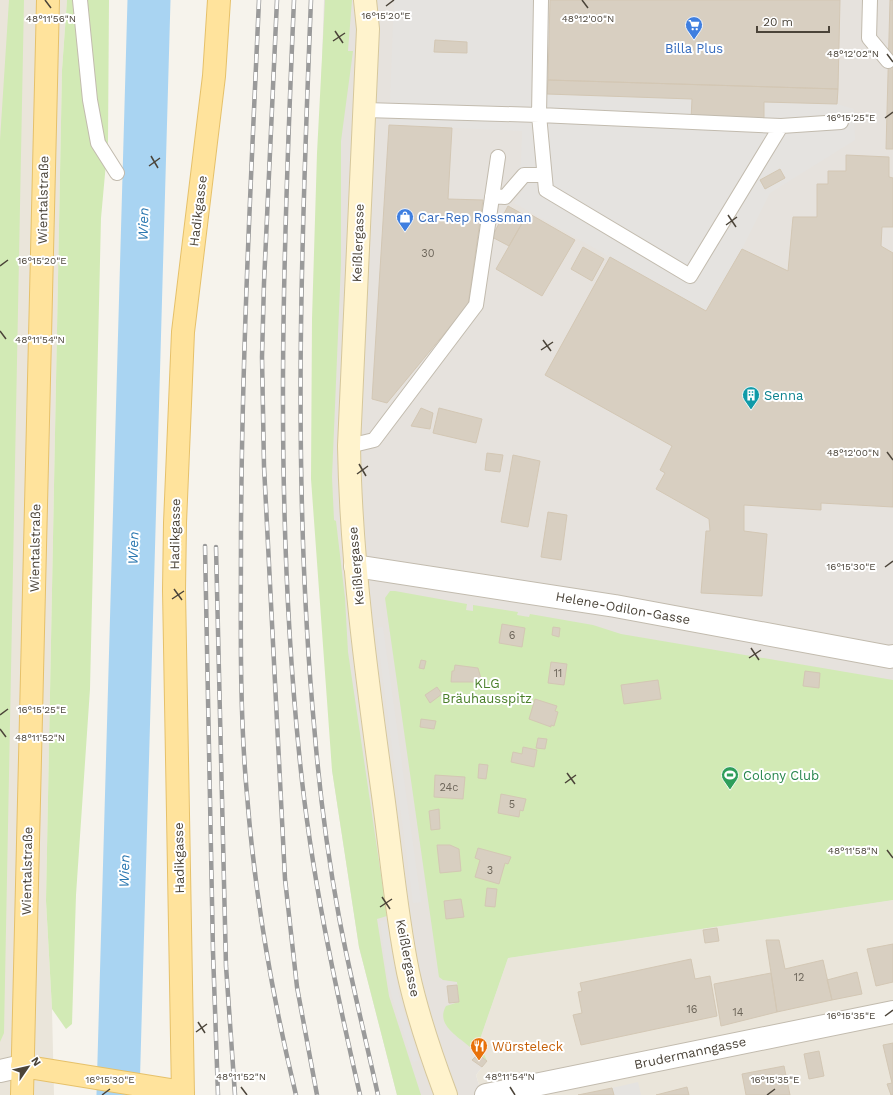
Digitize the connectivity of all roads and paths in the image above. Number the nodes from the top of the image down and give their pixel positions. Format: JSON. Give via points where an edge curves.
{"nodes":[{"id":1,"x":48,"y":0,"type":"edge"},
{"id":2,"x":80,"y":0,"type":"edge"},
{"id":3,"x":219,"y":0,"type":"edge"},
{"id":4,"x":365,"y":0,"type":"edge"},
{"id":5,"x":377,"y":0,"type":"edge"},
{"id":6,"x":541,"y":0,"type":"edge"},
{"id":7,"x":870,"y":0,"type":"edge"},
{"id":8,"x":368,"y":29,"type":"junction"},
{"id":9,"x":888,"y":61,"type":"dead end"},
{"id":10,"x":365,"y":110,"type":"junction"},
{"id":11,"x":539,"y":115,"type":"junction"},
{"id":12,"x":841,"y":122,"type":"dead end"},
{"id":13,"x":781,"y":126,"type":"junction"},
{"id":14,"x":498,"y":158,"type":"dead end"},
{"id":15,"x":118,"y":173,"type":"dead end"},
{"id":16,"x":544,"y":175,"type":"junction"},
{"id":17,"x":492,"y":196,"type":"junction"},
{"id":18,"x":349,"y":446,"type":"junction"},
{"id":19,"x":355,"y":566,"type":"junction"},
{"id":20,"x":891,"y":656,"type":"edge"},
{"id":21,"x":893,"y":1012,"type":"edge"},
{"id":22,"x":22,"y":1066,"type":"junction"},
{"id":23,"x":0,"y":1071,"type":"edge"},
{"id":24,"x":177,"y":1092,"type":"edge"},
{"id":25,"x":22,"y":1095,"type":"edge"},
{"id":26,"x":446,"y":1095,"type":"edge"},
{"id":27,"x":486,"y":1095,"type":"edge"}],
"edges":[{"from":1,"to":22,"type":"main road","name":"Wientalstraße"},
{"from":2,"to":15,"type":"lane","via":[[90,100],[98,143]]},
{"from":3,"to":24,"type":"main road","name":"Hadikgasse","via":[[214,76],[183,332],[175,523]]},
{"from":4,"to":8,"type":"street","name":"Keißlergasse"},
{"from":5,"to":8,"type":"street","name":"Keißlergasse"},
{"from":6,"to":11,"type":"lane"},
{"from":7,"to":9,"type":"lane","via":[[869,38]]},
{"from":8,"to":10,"type":"street","name":"Keißlergasse"},
{"from":10,"to":11,"type":"lane"},
{"from":10,"to":18,"type":"street","name":"Keißlergasse"},
{"from":11,"to":13,"type":"lane"},
{"from":11,"to":16,"type":"lane"},
{"from":12,"to":13,"type":"lane"},
{"from":13,"to":16,"type":"lane","via":[[690,276],[546,190]]},
{"from":14,"to":17,"type":"lane"},
{"from":16,"to":17,"type":"lane","via":[[524,175],[505,197]]},
{"from":17,"to":18,"type":"lane","via":[[476,306],[374,440]]},
{"from":18,"to":19,"type":"street","name":"Keißlergasse"},
{"from":19,"to":20,"type":"street","name":"Helene-Odilon-Gasse","via":[[615,606]]},
{"from":19,"to":26,"type":"street","name":"Keißlergasse","via":[[373,725],[405,952],[425,1035]]},
{"from":21,"to":27,"type":"street","name":"Brudermanngasse"},
{"from":22,"to":23,"type":"street"},
{"from":22,"to":24,"type":"main road"},
{"from":22,"to":25,"type":"main road","name":"Wientalstraße"}]}
